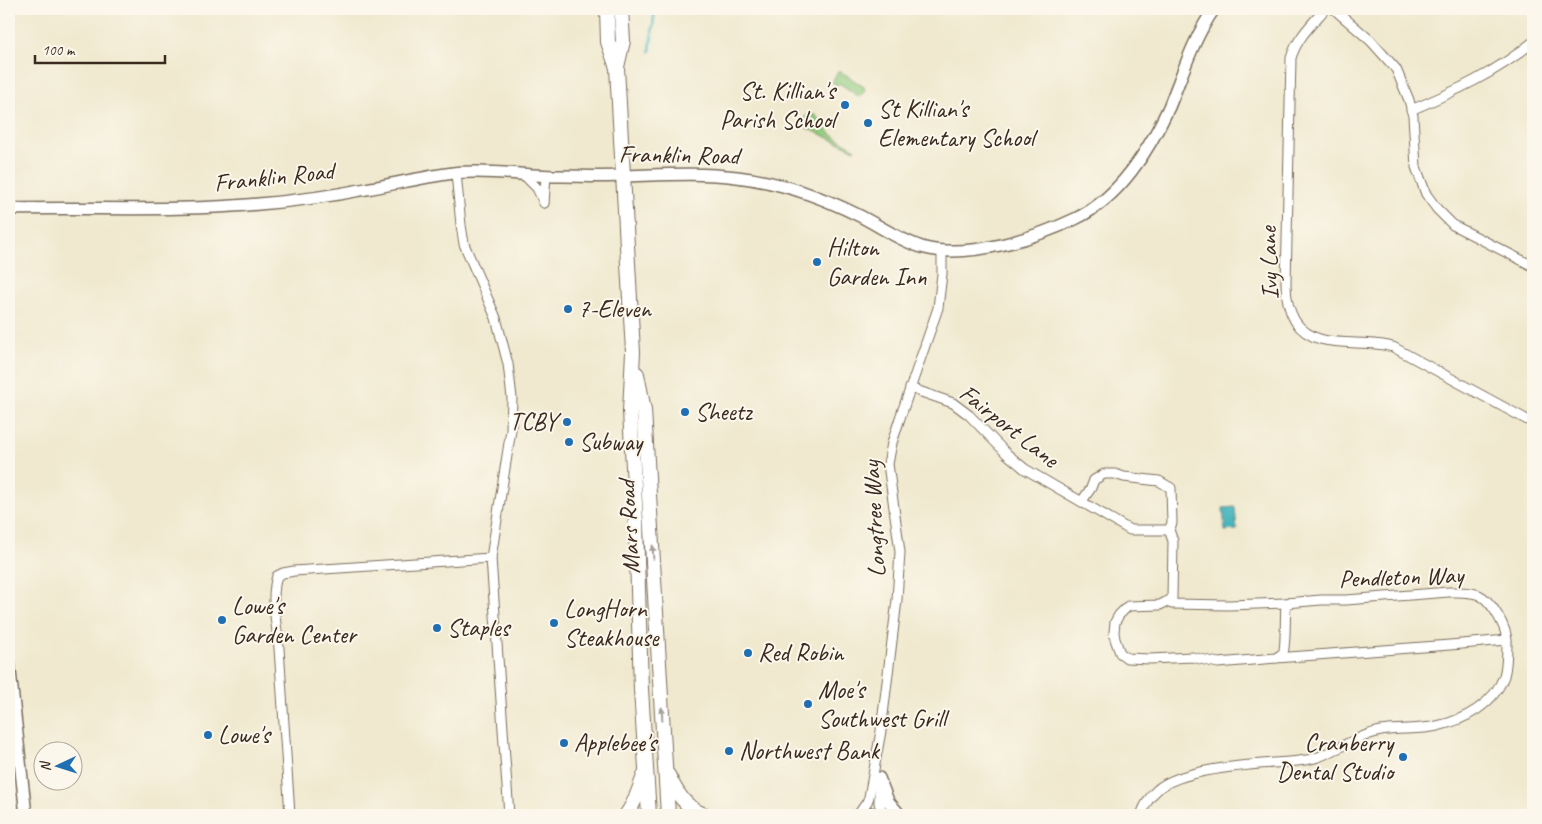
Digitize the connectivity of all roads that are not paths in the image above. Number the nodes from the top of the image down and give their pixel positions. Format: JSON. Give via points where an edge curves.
{"nodes":[{"id":1,"x":10,"y":9,"type":"edge"},
{"id":2,"x":606,"y":9,"type":"edge"},
{"id":3,"x":621,"y":9,"type":"edge"},
{"id":4,"x":1214,"y":9,"type":"edge"},
{"id":5,"x":1324,"y":9,"type":"edge"},
{"id":6,"x":1334,"y":9,"type":"edge"},
{"id":7,"x":9,"y":20,"type":"edge"},
{"id":8,"x":1533,"y":42,"type":"edge"},
{"id":9,"x":617,"y":68,"type":"junction"},
{"id":10,"x":1411,"y":110,"type":"junction"},
{"id":11,"x":456,"y":173,"type":"junction"},
{"id":12,"x":524,"y":175,"type":"junction"},
{"id":13,"x":546,"y":176,"type":"junction"},
{"id":14,"x":624,"y":176,"type":"junction"},
{"id":15,"x":9,"y":208,"type":"edge"},
{"id":16,"x":942,"y":251,"type":"junction"},
{"id":17,"x":1533,"y":266,"type":"edge"},
{"id":18,"x":633,"y":356,"type":"junction"},
{"id":19,"x":910,"y":388,"type":"junction"},
{"id":20,"x":1533,"y":423,"type":"edge"},
{"id":21,"x":1082,"y":501,"type":"junction"},
{"id":22,"x":1169,"y":530,"type":"junction"},
{"id":23,"x":491,"y":558,"type":"junction"},
{"id":24,"x":1166,"y":602,"type":"junction"},
{"id":25,"x":1286,"y":603,"type":"junction"},
{"id":26,"x":1507,"y":640,"type":"junction"},
{"id":27,"x":1276,"y":658,"type":"junction"},
{"id":28,"x":9,"y":662,"type":"edge"},
{"id":29,"x":881,"y":731,"type":"junction"},
{"id":30,"x":646,"y":770,"type":"junction"},
{"id":31,"x":665,"y":770,"type":"junction"},
{"id":32,"x":879,"y":778,"type":"junction"},
{"id":33,"x":508,"y":804,"type":"junction"},
{"id":34,"x":26,"y":815,"type":"edge"},
{"id":35,"x":290,"y":815,"type":"edge"},
{"id":36,"x":508,"y":815,"type":"edge"},
{"id":37,"x":513,"y":815,"type":"edge"},
{"id":38,"x":626,"y":815,"type":"edge"},
{"id":39,"x":649,"y":815,"type":"edge"},
{"id":40,"x":668,"y":815,"type":"edge"},
{"id":41,"x":705,"y":815,"type":"edge"},
{"id":42,"x":858,"y":815,"type":"edge"},
{"id":43,"x":877,"y":815,"type":"edge"},
{"id":44,"x":883,"y":815,"type":"edge"},
{"id":45,"x":900,"y":815,"type":"edge"},
{"id":46,"x":1141,"y":815,"type":"edge"}],
"edges":[{"from":1,"to":7,"type":"street"},
{"from":2,"to":9,"type":"main road","name":"Mars Road","via":[[608,42]]},
{"from":3,"to":9,"type":"main road","name":"Mars Road","via":[[623,41]]},
{"from":4,"to":16,"type":"street","name":"Franklin Road","via":[[1194,43],[1154,134],[1124,180],[1103,201],[1080,217],[1049,231],[998,245]]},
{"from":5,"to":20,"type":"street","name":"Ivy Lane","via":[[1300,38],[1290,58],[1286,284],[1290,312],[1301,330],[1315,338],[1393,347]]},
{"from":6,"to":10,"type":"street","via":[[1371,41],[1396,69]]},
{"from":8,"to":10,"type":"street","via":[[1464,87]]},
{"from":9,"to":14,"type":"main road","name":"Mars Road"},
{"from":10,"to":17,"type":"street","via":[[1416,167],[1426,194],[1437,209],[1453,225]]},
{"from":11,"to":12,"type":"street","name":"Franklin Road"},
{"from":11,"to":15,"type":"street","name":"Franklin Road","via":[[256,205]]},
{"from":11,"to":23,"type":"street","via":[[464,244],[496,318],[508,364],[512,398],[511,430]]},
{"from":12,"to":13,"type":"street","name":"Franklin Road"},
{"from":12,"to":13,"type":"street","via":[[537,188],[544,203]]},
{"from":13,"to":14,"type":"street","name":"Franklin Road"},
{"from":14,"to":16,"type":"street","name":"Franklin Road","via":[[732,176],[791,187],[839,206],[921,247]]},
{"from":14,"to":18,"type":"main road","name":"Mars Road"},
{"from":16,"to":19,"type":"street","name":"Longtree Way","via":[[938,308]]},
{"from":18,"to":30,"type":"main road","name":"Mars Road","via":[[630,412]]},
{"from":31,"to":18,"type":"main road","name":"Mars Road","one_way":true,"via":[[644,410]]},
{"from":19,"to":21,"type":"street","name":"Fairport Lane","via":[[953,404],[1025,469]]},
{"from":19,"to":29,"type":"street","name":"Longtree Way","via":[[888,464],[900,552]]},
{"from":21,"to":22,"type":"street","name":"Fairport Lane","via":[[1130,530]]},
{"from":21,"to":22,"type":"street","via":[[1094,480],[1104,474],[1159,481],[1171,488],[1172,523]]},
{"from":22,"to":24,"type":"street","via":[[1173,540],[1172,599]]},
{"from":23,"to":33,"type":"street"},
{"from":23,"to":35,"type":"street","via":[[294,571],[277,576],[274,600]]},
{"from":24,"to":25,"type":"street","name":"Pendleton Way","via":[[1213,606]]},
{"from":24,"to":27,"type":"street","via":[[1128,606],[1119,615],[1114,632],[1120,653],[1128,658],[1192,657],[1218,663]]},
{"from":25,"to":26,"type":"street","name":"Pendleton Way","via":[[1449,592],[1479,595],[1490,604]]},
{"from":25,"to":27,"type":"street","via":[[1285,644],[1283,652]]},
{"from":26,"to":27,"type":"street"},
{"from":26,"to":46,"type":"street","name":"Pendleton Way","via":[[1504,676],[1486,703],[1474,712],[1436,727],[1379,731],[1298,762],[1244,765],[1177,778],[1158,789]]},
{"from":28,"to":34,"type":"street"},
{"from":29,"to":32,"type":"street"},
{"from":29,"to":42,"type":"street","via":[[869,797]]},
{"from":30,"to":38,"type":"main road"},
{"from":30,"to":39,"type":"main road","name":"Mars Road"},
{"from":31,"to":40,"type":"main road","name":"Mars Road"},
{"from":31,"to":41,"type":"main road","via":[[682,800]]},
{"from":32,"to":44,"type":"street","via":[[879,804]]},
{"from":32,"to":45,"type":"street","via":[[888,801]]},
{"from":33,"to":36,"type":"street"},
{"from":33,"to":37,"type":"street"},
{"from":42,"to":43,"type":"street"}]}
